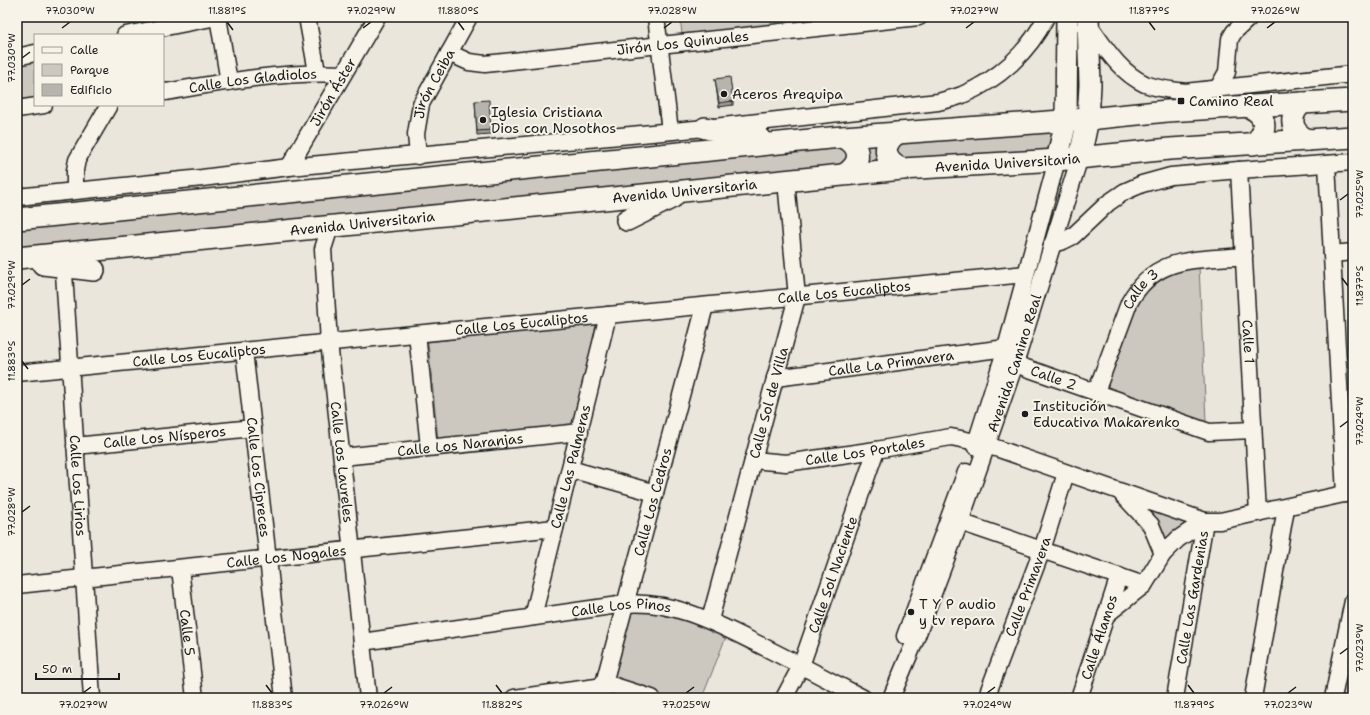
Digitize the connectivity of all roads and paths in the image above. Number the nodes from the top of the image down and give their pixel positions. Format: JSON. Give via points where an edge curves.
{"nodes":[{"id":1,"x":218,"y":17,"type":"edge"},
{"id":2,"x":307,"y":17,"type":"edge"},
{"id":3,"x":377,"y":17,"type":"edge"},
{"id":4,"x":469,"y":17,"type":"edge"},
{"id":5,"x":656,"y":17,"type":"edge"},
{"id":6,"x":919,"y":17,"type":"edge"},
{"id":7,"x":1046,"y":17,"type":"edge"},
{"id":8,"x":1067,"y":17,"type":"edge"},
{"id":9,"x":1250,"y":17,"type":"edge"},
{"id":10,"x":1088,"y":21,"type":"edge"},
{"id":11,"x":151,"y":32,"type":"edge"},
{"id":12,"x":134,"y":34,"type":"edge"},
{"id":13,"x":660,"y":45,"type":"junction"},
{"id":14,"x":449,"y":52,"type":"junction"},
{"id":15,"x":34,"y":53,"type":"edge"},
{"id":16,"x":17,"y":57,"type":"edge"},
{"id":17,"x":317,"y":72,"type":"junction"},
{"id":18,"x":343,"y":74,"type":"junction"},
{"id":19,"x":1353,"y":74,"type":"edge"},
{"id":20,"x":229,"y":82,"type":"junction"},
{"id":21,"x":1218,"y":88,"type":"junction"},
{"id":22,"x":164,"y":91,"type":"edge"},
{"id":23,"x":1353,"y":100,"type":"edge"},
{"id":24,"x":1302,"y":103,"type":"junction"},
{"id":25,"x":37,"y":106,"type":"edge"},
{"id":26,"x":108,"y":106,"type":"edge"},
{"id":27,"x":1249,"y":107,"type":"junction"},
{"id":28,"x":17,"y":109,"type":"edge"},
{"id":29,"x":1088,"y":119,"type":"junction"},
{"id":30,"x":1066,"y":121,"type":"junction"},
{"id":31,"x":705,"y":128,"type":"junction"},
{"id":32,"x":670,"y":131,"type":"junction"},
{"id":33,"x":898,"y":133,"type":"junction"},
{"id":34,"x":843,"y":137,"type":"junction"},
{"id":35,"x":1353,"y":137,"type":"edge"},
{"id":36,"x":1308,"y":140,"type":"junction"},
{"id":37,"x":782,"y":142,"type":"junction"},
{"id":38,"x":1253,"y":144,"type":"junction"},
{"id":39,"x":418,"y":156,"type":"junction"},
{"id":40,"x":1080,"y":157,"type":"junction"},
{"id":41,"x":1058,"y":160,"type":"junction"},
{"id":42,"x":1353,"y":162,"type":"edge"},
{"id":43,"x":1327,"y":164,"type":"junction"},
{"id":44,"x":289,"y":167,"type":"junction"},
{"id":45,"x":902,"y":169,"type":"junction"},
{"id":46,"x":1239,"y":170,"type":"junction"},
{"id":47,"x":845,"y":174,"type":"junction"},
{"id":48,"x":786,"y":181,"type":"junction"},
{"id":49,"x":75,"y":190,"type":"junction"},
{"id":50,"x":688,"y":190,"type":"junction"},
{"id":51,"x":17,"y":197,"type":"edge"},
{"id":52,"x":17,"y":219,"type":"edge"},
{"id":53,"x":627,"y":220,"type":"dead end"},
{"id":54,"x":330,"y":227,"type":"junction"},
{"id":55,"x":1036,"y":238,"type":"junction"},
{"id":56,"x":1052,"y":244,"type":"junction"},
{"id":57,"x":1353,"y":252,"type":"edge"},
{"id":58,"x":1332,"y":254,"type":"junction"},
{"id":59,"x":1244,"y":256,"type":"junction"},
{"id":60,"x":17,"y":259,"type":"edge"},
{"id":61,"x":94,"y":270,"type":"dead end"},
{"id":62,"x":64,"y":273,"type":"dead end"},
{"id":63,"x":1026,"y":274,"type":"junction"},
{"id":64,"x":797,"y":297,"type":"junction"},
{"id":65,"x":705,"y":306,"type":"junction"},
{"id":66,"x":608,"y":315,"type":"junction"},
{"id":67,"x":417,"y":334,"type":"junction"},
{"id":68,"x":329,"y":342,"type":"junction"},
{"id":69,"x":1006,"y":348,"type":"junction"},
{"id":70,"x":244,"y":351,"type":"junction"},
{"id":71,"x":1015,"y":364,"type":"junction"},
{"id":72,"x":70,"y":368,"type":"junction"},
{"id":73,"x":17,"y":373,"type":"edge"},
{"id":74,"x":775,"y":378,"type":"junction"},
{"id":75,"x":1096,"y":392,"type":"junction"},
{"id":76,"x":1347,"y":409,"type":"edge"},
{"id":77,"x":253,"y":428,"type":"junction"},
{"id":78,"x":1253,"y":430,"type":"junction"},
{"id":79,"x":580,"y":432,"type":"junction"},
{"id":80,"x":982,"y":444,"type":"junction"},
{"id":81,"x":75,"y":446,"type":"junction"},
{"id":82,"x":429,"y":447,"type":"junction"},
{"id":83,"x":876,"y":450,"type":"junction"},
{"id":84,"x":342,"y":457,"type":"junction"},
{"id":85,"x":753,"y":460,"type":"junction"},
{"id":86,"x":570,"y":469,"type":"junction"},
{"id":87,"x":1066,"y":473,"type":"junction"},
{"id":88,"x":1119,"y":492,"type":"junction"},
{"id":89,"x":655,"y":493,"type":"junction"},
{"id":90,"x":1349,"y":493,"type":"edge"},
{"id":91,"x":1286,"y":508,"type":"junction"},
{"id":92,"x":1258,"y":513,"type":"junction"},
{"id":93,"x":1205,"y":521,"type":"junction"},
{"id":94,"x":960,"y":522,"type":"junction"},
{"id":95,"x":555,"y":528,"type":"junction"},
{"id":96,"x":352,"y":549,"type":"junction"},
{"id":97,"x":1042,"y":550,"type":"junction"},
{"id":98,"x":1163,"y":554,"type":"junction"},
{"id":99,"x":268,"y":558,"type":"junction"},
{"id":100,"x":180,"y":568,"type":"junction"},
{"id":101,"x":1119,"y":576,"type":"junction"},
{"id":102,"x":84,"y":578,"type":"junction"},
{"id":103,"x":17,"y":585,"type":"edge"},
{"id":104,"x":1144,"y":585,"type":"junction"},
{"id":105,"x":1353,"y":601,"type":"edge"},
{"id":106,"x":625,"y":604,"type":"junction"},
{"id":107,"x":1106,"y":615,"type":"junction"},
{"id":108,"x":533,"y":617,"type":"junction"},
{"id":109,"x":710,"y":620,"type":"junction"},
{"id":110,"x":362,"y":642,"type":"junction"},
{"id":111,"x":801,"y":666,"type":"junction"},
{"id":112,"x":602,"y":692,"type":"edge"},
{"id":113,"x":92,"y":698,"type":"edge"},
{"id":114,"x":195,"y":698,"type":"edge"},
{"id":115,"x":284,"y":698,"type":"edge"},
{"id":116,"x":368,"y":698,"type":"edge"},
{"id":117,"x":514,"y":698,"type":"edge"},
{"id":118,"x":652,"y":698,"type":"edge"},
{"id":119,"x":784,"y":698,"type":"edge"},
{"id":120,"x":863,"y":698,"type":"edge"},
{"id":121,"x":879,"y":698,"type":"edge"},
{"id":122,"x":891,"y":698,"type":"edge"},
{"id":123,"x":986,"y":698,"type":"edge"},
{"id":124,"x":1079,"y":698,"type":"edge"},
{"id":125,"x":1175,"y":698,"type":"edge"},
{"id":126,"x":1253,"y":698,"type":"edge"},
{"id":127,"x":1333,"y":698,"type":"edge"}],
"edges":[{"from":1,"to":11,"type":"street"},
{"from":1,"to":20,"type":"street"},
{"from":2,"to":17,"type":"street"},
{"from":3,"to":18,"type":"street","name":"Jirón Áster"},
{"from":4,"to":14,"type":"street","name":"Jirón Ceiba"},
{"from":5,"to":13,"type":"street"},
{"from":6,"to":13,"type":"street","name":"Jirón Los Quinuales"},
{"from":7,"to":31,"type":"street","via":[[1031,42],[1014,62],[985,84],[962,95],[917,105]]},
{"from":8,"to":30,"type":"main road","name":"Avenida Camino Real"},
{"from":9,"to":21,"type":"street","via":[[1230,39],[1227,72]]},
{"from":10,"to":21,"type":"street","via":[[1111,57],[1126,72],[1145,83],[1185,92]]},
{"from":10,"to":29,"type":"main road","name":"Avenida Camino Real"},
{"from":11,"to":12,"type":"street"},
{"from":13,"to":14,"type":"street","name":"Jirón Los Quinuales","via":[[485,64],[469,62]]},
{"from":13,"to":32,"type":"street"},
{"from":14,"to":39,"type":"street","name":"Jirón Ceiba","via":[[421,104],[416,134]]},
{"from":15,"to":16,"type":"street"},
{"from":17,"to":18,"type":"street","name":"Calle Los Gladiolos"},
{"from":17,"to":20,"type":"street","name":"Calle Los Gladiolos"},
{"from":18,"to":44,"type":"street","name":"Jirón Áster"},
{"from":19,"to":21,"type":"street"},
{"from":20,"to":22,"type":"street","name":"Calle Los Gladiolos"},
{"from":23,"to":24,"type":"main road"},
{"from":24,"to":27,"type":"main road"},
{"from":24,"to":36,"type":"main road","via":[[1294,113],[1294,127],[1297,133]]},
{"from":25,"to":28,"type":"street"},
{"from":26,"to":49,"type":"street","via":[[77,160]]},
{"from":27,"to":29,"type":"main road","via":[[1167,111]]},
{"from":27,"to":38,"type":"main road","via":[[1260,114],[1264,127],[1262,134]]},
{"from":29,"to":30,"type":"main road"},
{"from":29,"to":40,"type":"main road","name":"Avenida Camino Real"},
{"from":30,"to":33,"type":"main road"},
{"from":30,"to":41,"type":"main road","name":"Avenida Camino Real"},
{"from":31,"to":32,"type":"street"},
{"from":31,"to":37,"type":"main road"},
{"from":32,"to":39,"type":"street"},
{"from":33,"to":34,"type":"main road"},
{"from":33,"to":45,"type":"main road","via":[[891,137],[886,152],[894,166]]},
{"from":34,"to":37,"type":"main road"},
{"from":34,"to":47,"type":"main road","via":[[856,147],[858,155],[852,170]]},
{"from":35,"to":36,"type":"main road","name":"Avenida Universitaria"},
{"from":36,"to":38,"type":"main road","name":"Avenida Universitaria"},
{"from":37,"to":52,"type":"main road"},
{"from":38,"to":40,"type":"main road","name":"Avenida Universitaria"},
{"from":39,"to":44,"type":"street"},
{"from":40,"to":41,"type":"main road","name":"Avenida Universitaria"},
{"from":40,"to":56,"type":"street","name":"Avenida Camino Real"},
{"from":41,"to":45,"type":"main road","name":"Avenida Universitaria"},
{"from":41,"to":55,"type":"street","name":"Avenida Camino Real"},
{"from":42,"to":43,"type":"street"},
{"from":43,"to":46,"type":"street"},
{"from":43,"to":58,"type":"street"},
{"from":44,"to":49,"type":"street"},
{"from":45,"to":47,"type":"main road","name":"Avenida Universitaria"},
{"from":46,"to":56,"type":"street","via":[[1171,176],[1136,186],[1108,203],[1074,236]]},
{"from":46,"to":59,"type":"street","name":"Calle 1"},
{"from":47,"to":48,"type":"main road","name":"Avenida Universitaria"},
{"from":48,"to":50,"type":"main road","name":"Avenida Universitaria"},
{"from":48,"to":64,"type":"street","name":"Calle Sol de Villa"},
{"from":49,"to":51,"type":"street"},
{"from":50,"to":53,"type":"main road"},
{"from":50,"to":54,"type":"main road","name":"Avenida Universitaria"},
{"from":54,"to":60,"type":"main road","name":"Avenida Universitaria"},
{"from":54,"to":68,"type":"street","name":"Calle Los Laureles","via":[[323,249]]},
{"from":55,"to":56,"type":"street"},
{"from":55,"to":63,"type":"street","name":"Avenida Camino Real"},
{"from":56,"to":71,"type":"street","name":"Avenida Camino Real"},
{"from":57,"to":58,"type":"street"},
{"from":58,"to":76,"type":"street"},
{"from":59,"to":75,"type":"street","name":"Calle 3","via":[[1178,262],[1156,272],[1146,280],[1136,290],[1129,303]]},
{"from":59,"to":78,"type":"street","name":"Calle 1"},
{"from":60,"to":61,"type":"main road"},
{"from":62,"to":72,"type":"street","name":"Calle Los Lirios"},
{"from":63,"to":64,"type":"street","name":"Calle Los Eucaliptos"},
{"from":63,"to":69,"type":"street","name":"Avenida Camino Real"},
{"from":64,"to":65,"type":"street","name":"Calle Los Eucaliptos"},
{"from":64,"to":74,"type":"street","name":"Calle Sol de Villa"},
{"from":65,"to":66,"type":"street","name":"Calle Los Eucaliptos"},
{"from":65,"to":89,"type":"street","name":"Calle Los Cedros"},
{"from":66,"to":67,"type":"street","name":"Calle Los Eucaliptos"},
{"from":66,"to":79,"type":"street","name":"Calle Las Palmeras"},
{"from":67,"to":68,"type":"street","name":"Calle Los Eucaliptos"},
{"from":67,"to":82,"type":"street"},
{"from":68,"to":70,"type":"street","name":"Calle Los Eucaliptos"},
{"from":68,"to":84,"type":"street","name":"Calle Los Laureles"},
{"from":69,"to":74,"type":"street","name":"Calle La Primavera"},
{"from":69,"to":80,"type":"street","name":"Avenida Camino Real"},
{"from":70,"to":72,"type":"street","name":"Calle Los Eucaliptos"},
{"from":70,"to":77,"type":"street","name":"Calle Los Cipreces"},
{"from":71,"to":75,"type":"street","name":"Calle 2"},
{"from":71,"to":80,"type":"street","name":"Avenida Camino Real"},
{"from":72,"to":73,"type":"street","name":"Calle Los Eucaliptos"},
{"from":72,"to":81,"type":"street","name":"Calle Los Lirios"},
{"from":74,"to":85,"type":"street","name":"Calle Sol de Villa"},
{"from":75,"to":78,"type":"street","name":"Calle 2","via":[[1209,432]]},
{"from":76,"to":90,"type":"street"},
{"from":77,"to":81,"type":"street","name":"Calle Los Nísperos"},
{"from":77,"to":99,"type":"street","name":"Calle Los Cipreces"},
{"from":78,"to":92,"type":"street","name":"Calle 1"},
{"from":79,"to":82,"type":"street","name":"Calle Los Naranjas"},
{"from":79,"to":86,"type":"street","name":"Calle Las Palmeras"},
{"from":80,"to":83,"type":"street","name":"Calle Los Portales","via":[[951,437]]},
{"from":80,"to":87,"type":"street","name":"Calle Los Portales"},
{"from":80,"to":94,"type":"street","name":"Avenida Camino Real"},
{"from":80,"to":121,"type":"street","name":"Avenida Camino Real"},
{"from":81,"to":102,"type":"street","name":"Calle Los Lirios"},
{"from":82,"to":84,"type":"street","name":"Calle Los Naranjas"},
{"from":83,"to":85,"type":"street","name":"Calle Los Portales","via":[[786,463]]},
{"from":83,"to":111,"type":"street","name":"Calle Sol Naciente"},
{"from":84,"to":96,"type":"street","name":"Calle Los Laureles"},
{"from":85,"to":109,"type":"street","name":"Calle Sol de Villa"},
{"from":86,"to":89,"type":"street"},
{"from":86,"to":95,"type":"street","name":"Calle Las Palmeras"},
{"from":87,"to":88,"type":"street","name":"Calle Los Portales"},
{"from":87,"to":97,"type":"street","name":"Calle Primavera"},
{"from":88,"to":93,"type":"street","name":"Calle Los Portales"},
{"from":88,"to":98,"type":"street","via":[[1151,524]]},
{"from":89,"to":106,"type":"street","name":"Calle Los Cedros"},
{"from":90,"to":91,"type":"street"},
{"from":91,"to":92,"type":"street"},
{"from":91,"to":126,"type":"street"},
{"from":92,"to":93,"type":"street","via":[[1220,521]]},
{"from":93,"to":98,"type":"street","via":[[1178,539]]},
{"from":93,"to":125,"type":"street","name":"Calle Las Gardenias"},
{"from":94,"to":97,"type":"street"},
{"from":94,"to":122,"type":"street","name":"Avenida Camino Real"},
{"from":95,"to":96,"type":"street","name":"Calle Los Nogales"},
{"from":95,"to":108,"type":"street","name":"Calle Las Palmeras"},
{"from":96,"to":99,"type":"street","name":"Calle Los Nogales"},
{"from":96,"to":110,"type":"street","name":"Calle Los Laureles"},
{"from":97,"to":101,"type":"street"},
{"from":97,"to":123,"type":"street","name":"Calle Primavera"},
{"from":98,"to":104,"type":"street"},
{"from":99,"to":100,"type":"street","name":"Calle Los Nogales"},
{"from":99,"to":115,"type":"street","name":"Calle Los Cipreces"},
{"from":100,"to":102,"type":"street","name":"Calle Los Nogales"},
{"from":100,"to":114,"type":"street","name":"Calle 5"},
{"from":101,"to":104,"type":"street"},
{"from":101,"to":107,"type":"street","name":"Calle Álamos"},
{"from":102,"to":103,"type":"street","name":"Calle Los Nogales"},
{"from":102,"to":113,"type":"street","name":"Calle Los Lirios"},
{"from":104,"to":107,"type":"street"},
{"from":105,"to":127,"type":"street"},
{"from":106,"to":108,"type":"street","name":"Calle Los Pinos"},
{"from":106,"to":109,"type":"street","name":"Calle Los Pinos","via":[[670,608]]},
{"from":106,"to":112,"type":"street","name":"Calle Los Cedros"},
{"from":107,"to":124,"type":"street","name":"Calle Álamos"},
{"from":108,"to":110,"type":"street","name":"Calle Los Pinos"},
{"from":109,"to":111,"type":"street","name":"Calle Los Pinos"},
{"from":110,"to":116,"type":"street","name":"Calle Los Laureles"},
{"from":111,"to":119,"type":"street","name":"Calle Sol Naciente"},
{"from":111,"to":120,"type":"street","name":"Calle Los Pinos"},
{"from":112,"to":117,"type":"street"},
{"from":112,"to":118,"type":"street","via":[[615,686]]}]}
